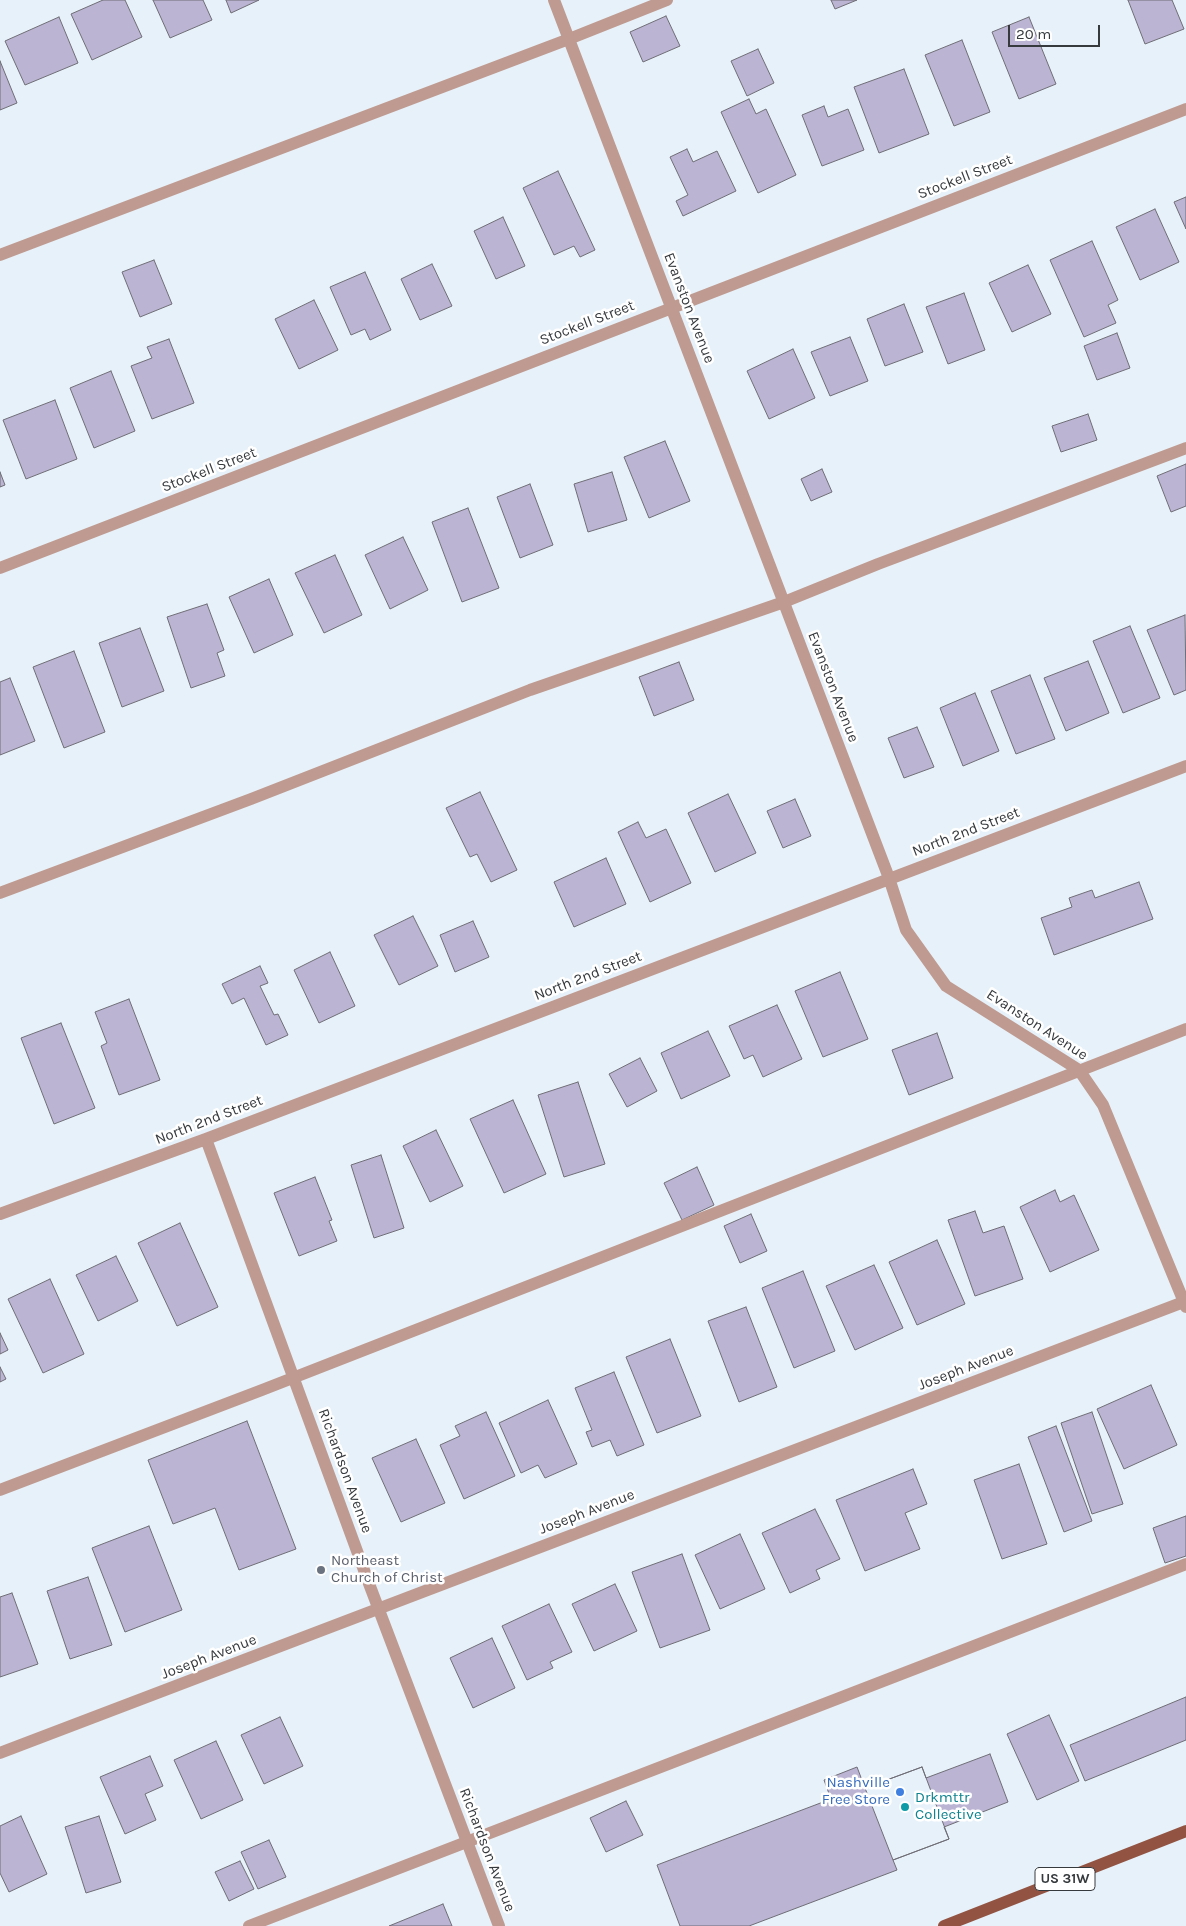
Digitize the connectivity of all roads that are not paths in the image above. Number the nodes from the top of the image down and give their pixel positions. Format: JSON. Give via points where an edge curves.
{"nodes":[{"id":1,"x":554,"y":0,"type":"edge"},
{"id":2,"x":667,"y":0,"type":"edge"},
{"id":3,"x":569,"y":39,"type":"junction"},
{"id":4,"x":1186,"y":109,"type":"edge"},
{"id":5,"x":0,"y":255,"type":"edge"},
{"id":6,"x":672,"y":308,"type":"junction"},
{"id":7,"x":1186,"y":448,"type":"edge"},
{"id":8,"x":0,"y":568,"type":"edge"},
{"id":9,"x":784,"y":602,"type":"junction"},
{"id":10,"x":1186,"y":766,"type":"edge"},
{"id":11,"x":889,"y":878,"type":"junction"},
{"id":12,"x":0,"y":893,"type":"edge"},
{"id":13,"x":1186,"y":1029,"type":"edge"},
{"id":14,"x":1079,"y":1070,"type":"junction"},
{"id":15,"x":206,"y":1139,"type":"junction"},
{"id":16,"x":0,"y":1214,"type":"edge"},
{"id":17,"x":1185,"y":1304,"type":"edge"},
{"id":18,"x":293,"y":1377,"type":"junction"},
{"id":19,"x":0,"y":1490,"type":"edge"},
{"id":20,"x":1186,"y":1564,"type":"edge"},
{"id":21,"x":378,"y":1610,"type":"junction"},
{"id":22,"x":0,"y":1753,"type":"edge"},
{"id":23,"x":1186,"y":1831,"type":"edge"},
{"id":24,"x":467,"y":1842,"type":"junction"},
{"id":25,"x":249,"y":1926,"type":"edge"},
{"id":26,"x":498,"y":1926,"type":"edge"},
{"id":27,"x":944,"y":1926,"type":"edge"}],
"edges":[{"from":1,"to":3,"type":"street","name":"Evanston Avenue"},
{"from":2,"to":3,"type":"street"},
{"from":3,"to":5,"type":"street"},
{"from":3,"to":6,"type":"street","name":"Evanston Avenue"},
{"from":4,"to":6,"type":"street","name":"Stockell Street"},
{"from":6,"to":8,"type":"street","name":"Stockell Street"},
{"from":6,"to":9,"type":"street","name":"Evanston Avenue"},
{"from":7,"to":9,"type":"street"},
{"from":9,"to":11,"type":"street","name":"Evanston Avenue"},
{"from":9,"to":12,"type":"street","via":[[530,690]]},
{"from":10,"to":11,"type":"street","name":"North 2nd Street"},
{"from":11,"to":14,"type":"street","name":"Evanston Avenue","via":[[906,930],[946,986]]},
{"from":11,"to":15,"type":"street","name":"North 2nd Street"},
{"from":13,"to":14,"type":"street"},
{"from":14,"to":17,"type":"street","name":"Evanston Avenue","via":[[1104,1105]]},
{"from":14,"to":18,"type":"street"},
{"from":15,"to":16,"type":"street","name":"North 2nd Street"},
{"from":15,"to":18,"type":"street","name":"Richardson Avenue"},
{"from":17,"to":21,"type":"street","name":"Joseph Avenue"},
{"from":18,"to":19,"type":"street"},
{"from":18,"to":21,"type":"street","name":"Richardson Avenue"},
{"from":20,"to":24,"type":"street"},
{"from":21,"to":22,"type":"street","name":"Joseph Avenue"},
{"from":21,"to":24,"type":"street","name":"Richardson Avenue"},
{"from":23,"to":27,"type":"main road","number":"US 31W"},
{"from":24,"to":25,"type":"street"},
{"from":24,"to":26,"type":"street","name":"Richardson Avenue"}]}
